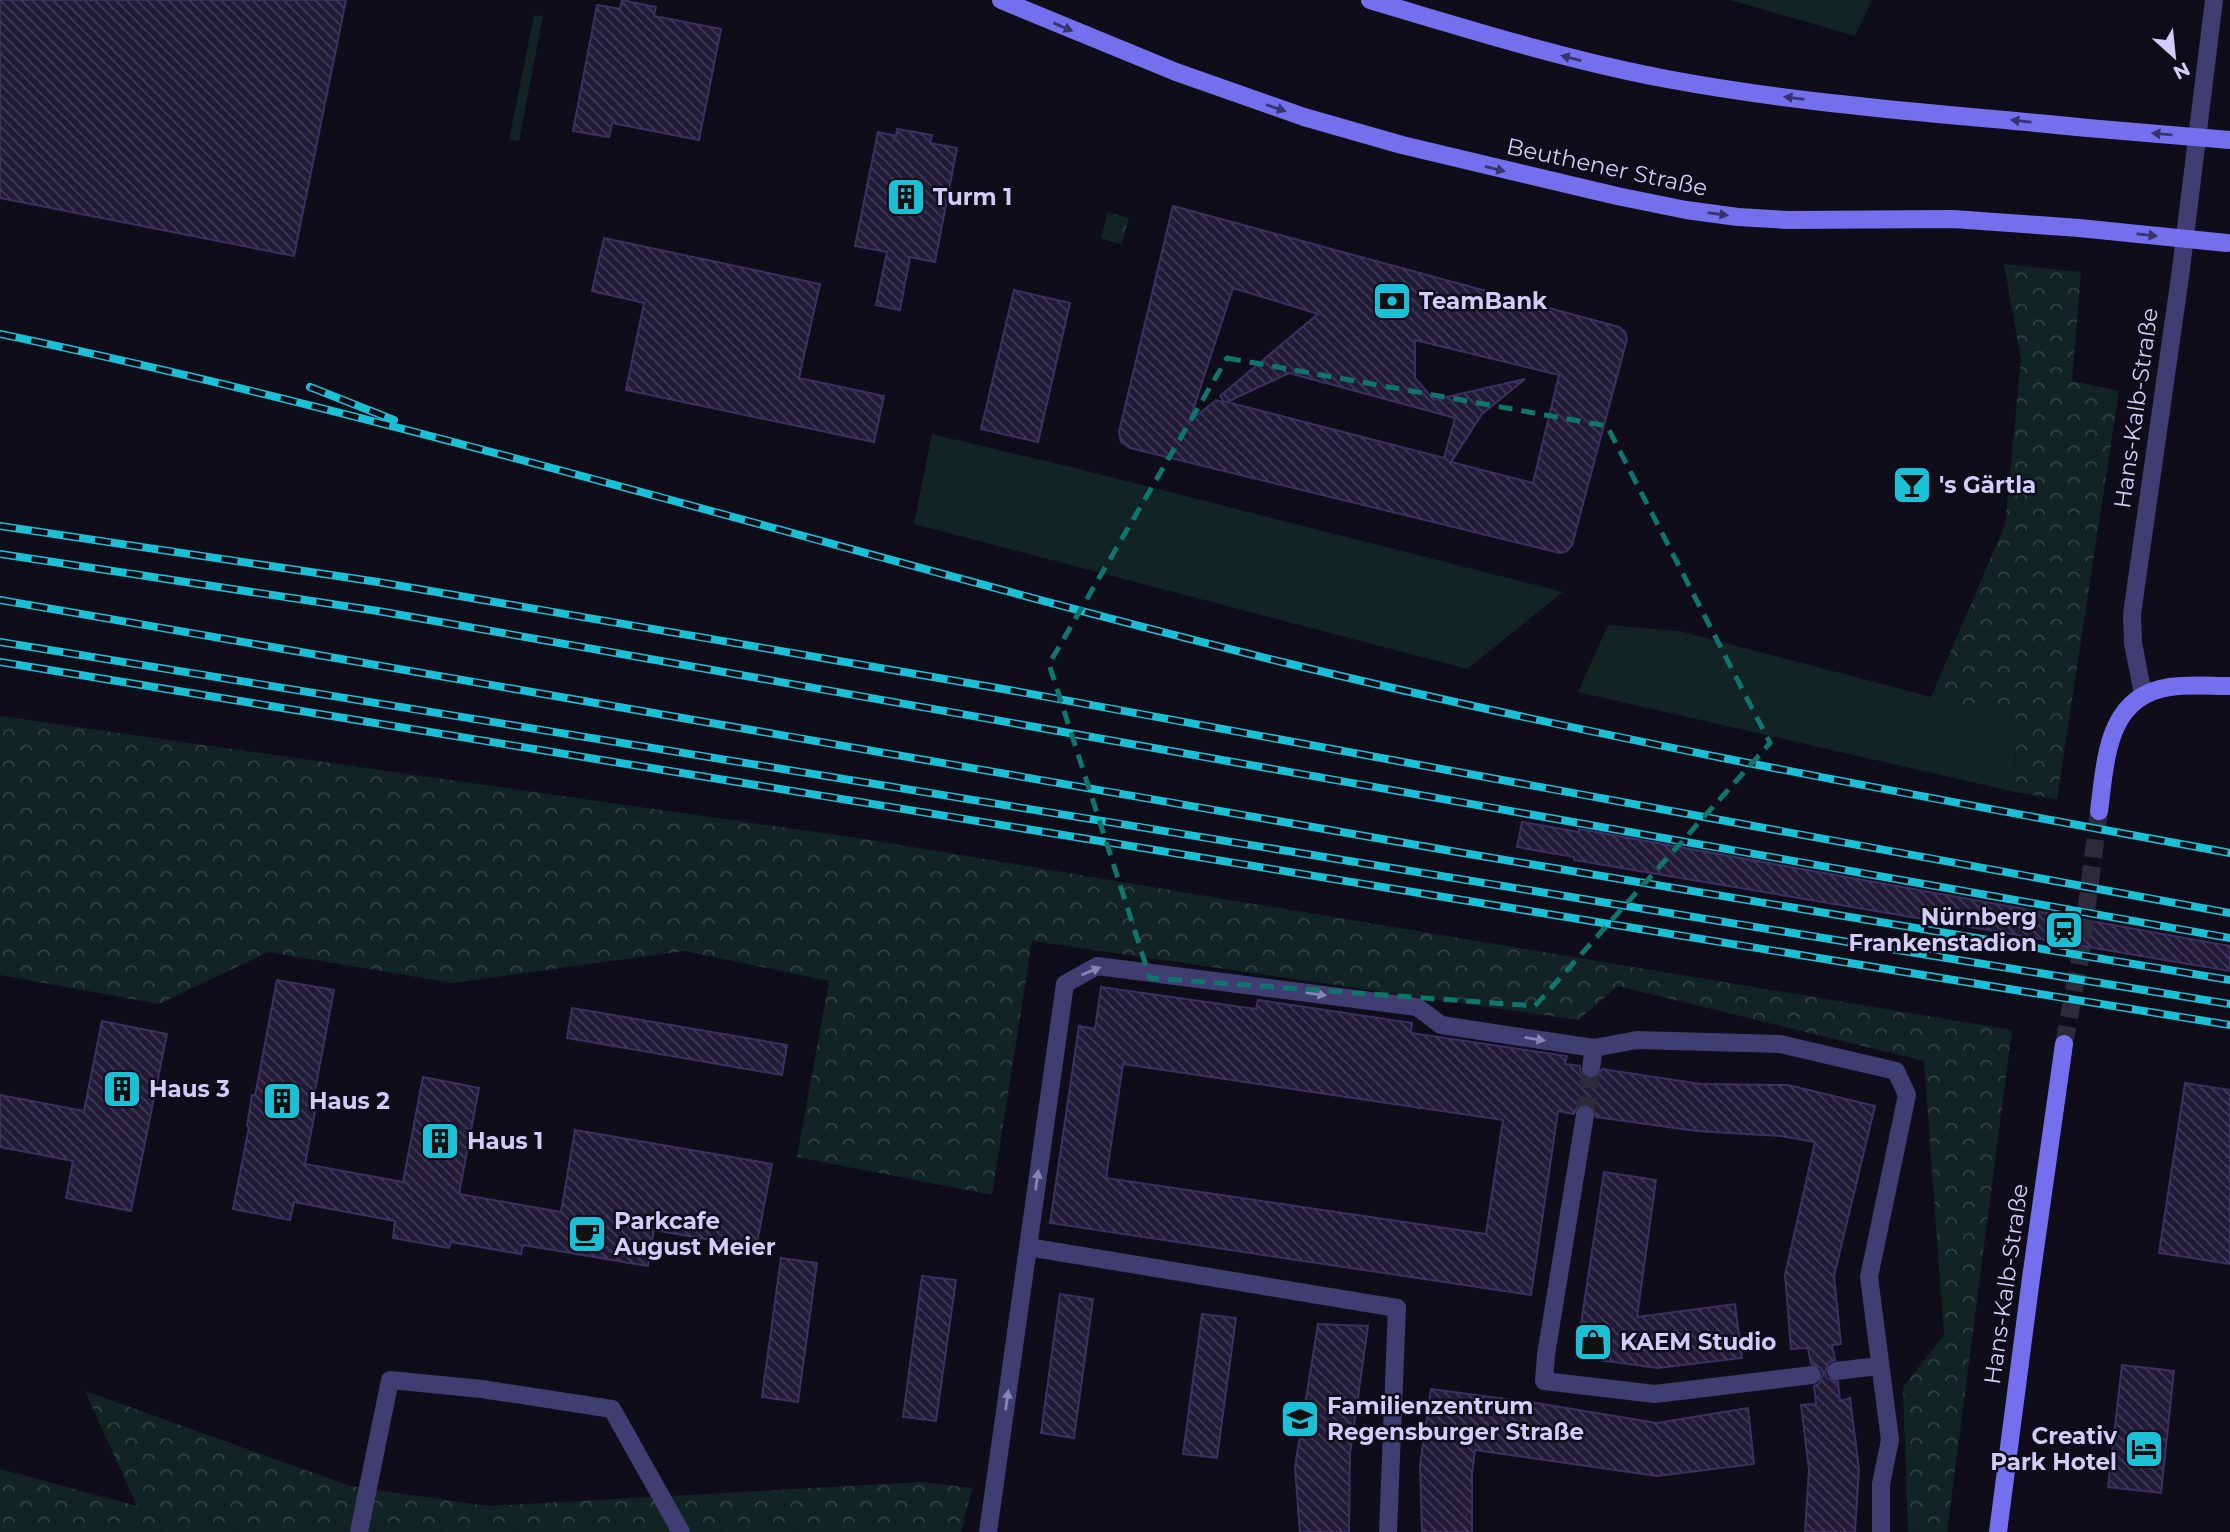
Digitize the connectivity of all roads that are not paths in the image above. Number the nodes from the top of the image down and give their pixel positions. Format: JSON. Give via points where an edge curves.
{"nodes":[{"id":1,"x":1001,"y":0,"type":"edge"},
{"id":2,"x":1370,"y":0,"type":"edge"},
{"id":3,"x":2214,"y":0,"type":"edge"},
{"id":4,"x":2230,"y":140,"type":"edge"},
{"id":5,"x":2229,"y":243,"type":"edge"},
{"id":6,"x":2230,"y":686,"type":"edge"},
{"id":7,"x":2143,"y":694,"type":"junction"},
{"id":8,"x":2099,"y":811,"type":"tunnel mouth"},
{"id":9,"x":2064,"y":1044,"type":"tunnel mouth"},
{"id":10,"x":1594,"y":1048,"type":"junction"},
{"id":11,"x":1591,"y":1068,"type":"tunnel mouth"},
{"id":12,"x":1585,"y":1115,"type":"tunnel mouth"},
{"id":13,"x":1028,"y":1247,"type":"junction"},
{"id":14,"x":1880,"y":1366,"type":"junction"},
{"id":15,"x":1836,"y":1371,"type":"dead end"},
{"id":16,"x":1812,"y":1375,"type":"dead end"},
{"id":17,"x":359,"y":1532,"type":"edge"},
{"id":18,"x":681,"y":1532,"type":"edge"},
{"id":19,"x":988,"y":1532,"type":"edge"},
{"id":20,"x":1388,"y":1532,"type":"edge"},
{"id":21,"x":1881,"y":1532,"type":"edge"},
{"id":22,"x":1998,"y":1532,"type":"edge"}],
"edges":[{"from":1,"to":5,"type":"main road","name":"Beuthener Straße","one_way":true,"bridge":true,"via":[[1175,72],[1304,117],[1617,197],[1738,217],[1953,219]]},
{"from":4,"to":2,"type":"main road","one_way":true,"bridge":true,"via":[[1838,104],[1666,79],[1566,57]]},
{"from":3,"to":7,"type":"street","name":"Hans-Kalb-Straße","via":[[2132,614]]},
{"from":6,"to":7,"type":"main road","via":[[2172,686]]},
{"from":7,"to":8,"type":"main road","via":[[2121,714],[2114,730]]},
{"from":9,"to":22,"type":"main road","name":"Hans-Kalb-Straße"},
{"from":10,"to":11,"type":"street"},
{"from":13,"to":10,"type":"street","one_way":true,"via":[[1065,984],[1097,965],[1417,1007],[1441,1025]]},
{"from":10,"to":14,"type":"street","via":[[1637,1040],[1780,1044],[1896,1071],[1907,1095],[1869,1277]]},
{"from":12,"to":16,"type":"street","via":[[1544,1381],[1655,1394]]},
{"from":19,"to":13,"type":"street","one_way":true},
{"from":13,"to":20,"type":"street","via":[[1397,1308]]},
{"from":14,"to":15,"type":"street"},
{"from":14,"to":21,"type":"street","via":[[1890,1440],[1881,1484]]},
{"from":17,"to":18,"type":"street","via":[[390,1380],[482,1388],[612,1409]]}]}
